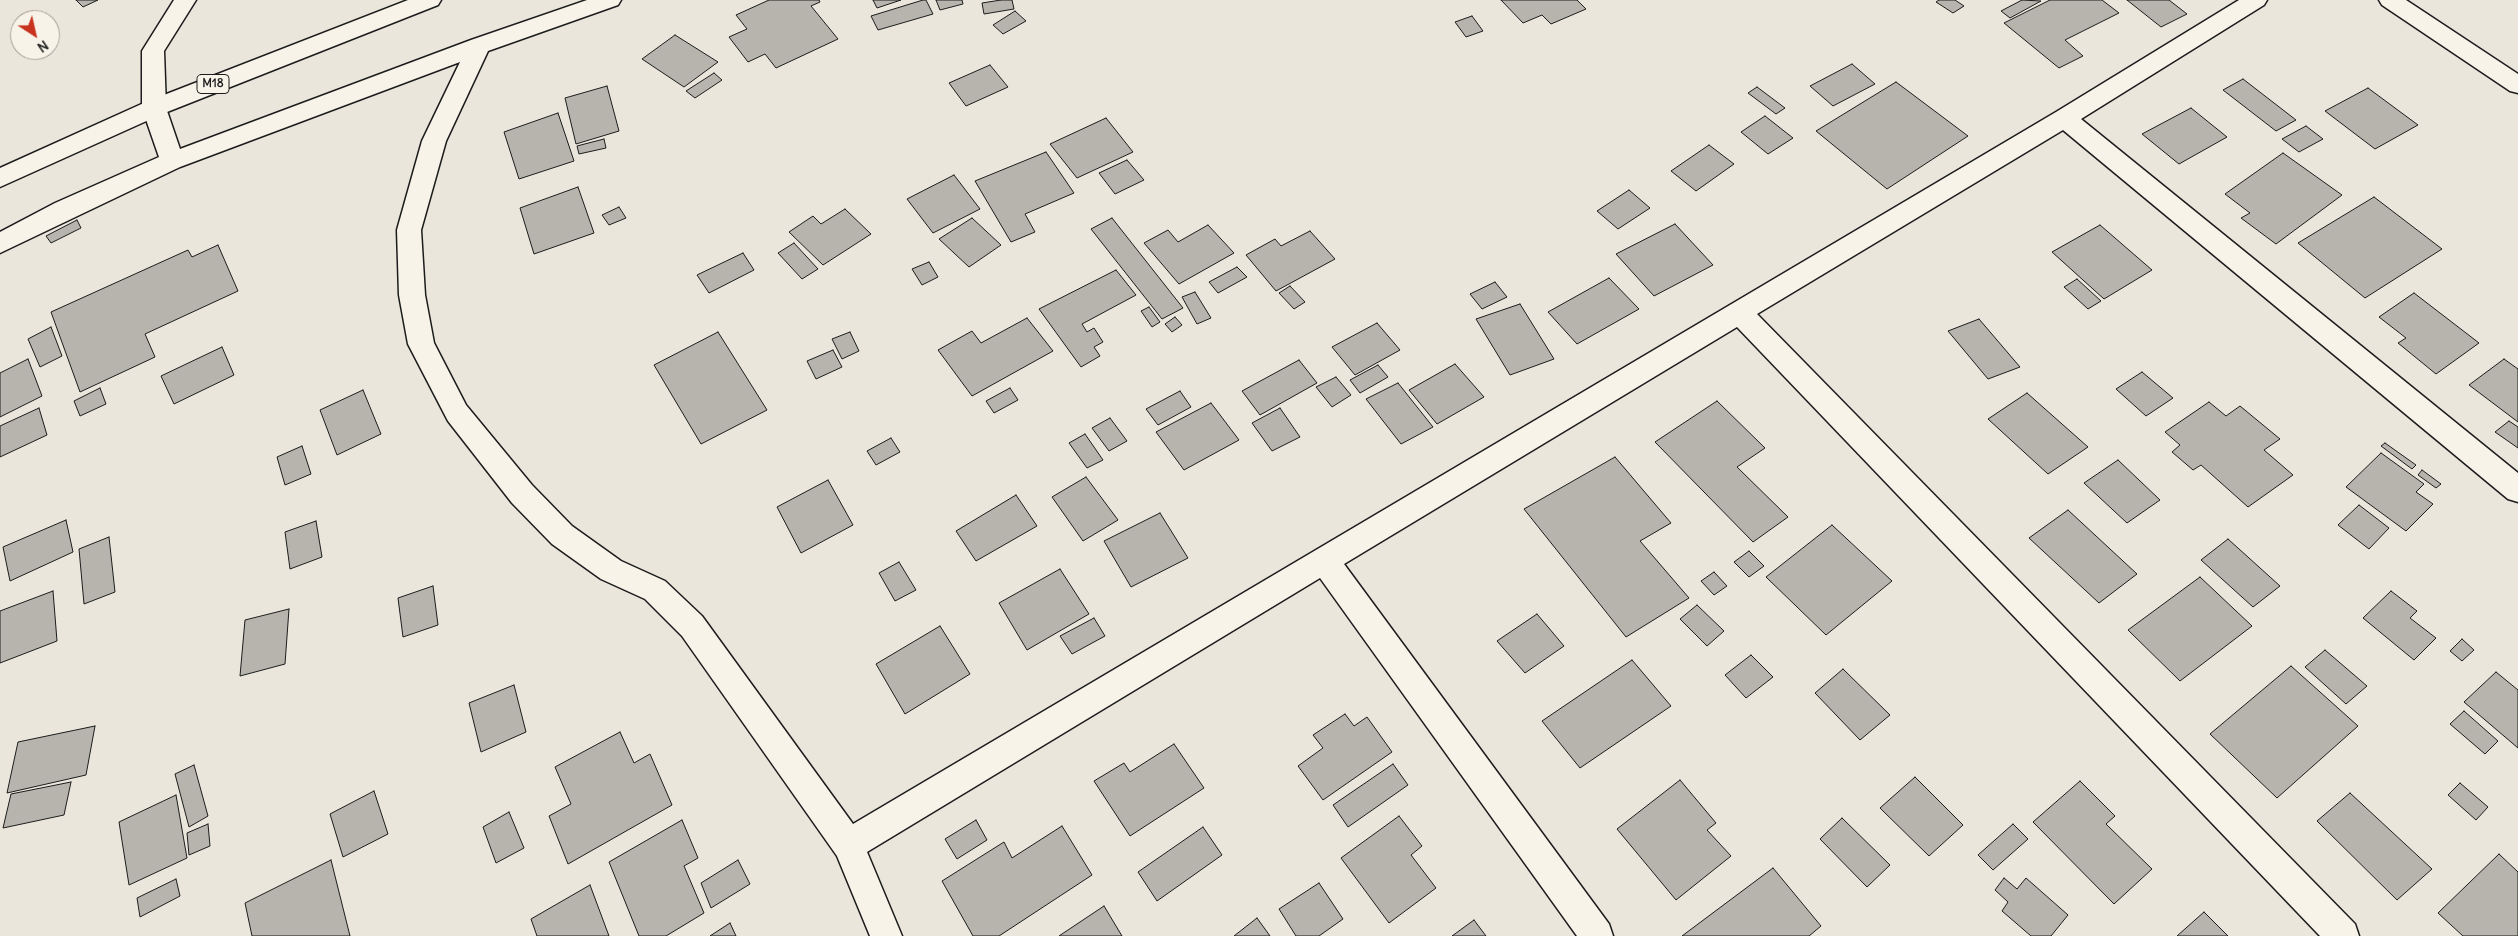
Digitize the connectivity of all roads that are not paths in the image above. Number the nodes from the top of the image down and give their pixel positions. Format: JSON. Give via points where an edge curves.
{"nodes":[{"id":1,"x":185,"y":0,"type":"edge"},
{"id":2,"x":430,"y":0,"type":"edge"},
{"id":3,"x":610,"y":0,"type":"edge"},
{"id":4,"x":2256,"y":0,"type":"edge"},
{"id":5,"x":2390,"y":0,"type":"edge"},
{"id":6,"x":479,"y":46,"type":"junction"},
{"id":7,"x":2518,"y":86,"type":"edge"},
{"id":8,"x":154,"y":108,"type":"junction"},
{"id":9,"x":2064,"y":118,"type":"junction"},
{"id":10,"x":172,"y":161,"type":"junction"},
{"id":11,"x":0,"y":178,"type":"edge"},
{"id":12,"x":0,"y":243,"type":"edge"},
{"id":13,"x":1739,"y":312,"type":"junction"},
{"id":14,"x":2518,"y":490,"type":"edge"},
{"id":15,"x":1324,"y":560,"type":"junction"},
{"id":16,"x":848,"y":845,"type":"junction"},
{"id":17,"x":886,"y":936,"type":"edge"},
{"id":18,"x":1597,"y":936,"type":"edge"},
{"id":19,"x":2342,"y":936,"type":"edge"}],
"edges":[{"from":1,"to":8,"type":"street","via":[[153,51]]},
{"from":2,"to":8,"type":"street","number":"M18"},
{"from":3,"to":6,"type":"street"},
{"from":4,"to":9,"type":"street"},
{"from":5,"to":7,"type":"street"},
{"from":6,"to":10,"type":"street"},
{"from":6,"to":16,"type":"street","via":[[434,141],[409,230],[412,295],[421,344],[457,413],[522,494],[562,535],[611,570],[655,590],[692,626]]},
{"from":8,"to":10,"type":"street"},
{"from":8,"to":11,"type":"street","number":"M18"},
{"from":9,"to":13,"type":"street"},
{"from":9,"to":14,"type":"street"},
{"from":10,"to":12,"type":"street"},
{"from":13,"to":15,"type":"street"},
{"from":13,"to":19,"type":"street"},
{"from":15,"to":16,"type":"street"},
{"from":15,"to":18,"type":"street"},
{"from":16,"to":17,"type":"street"}]}
